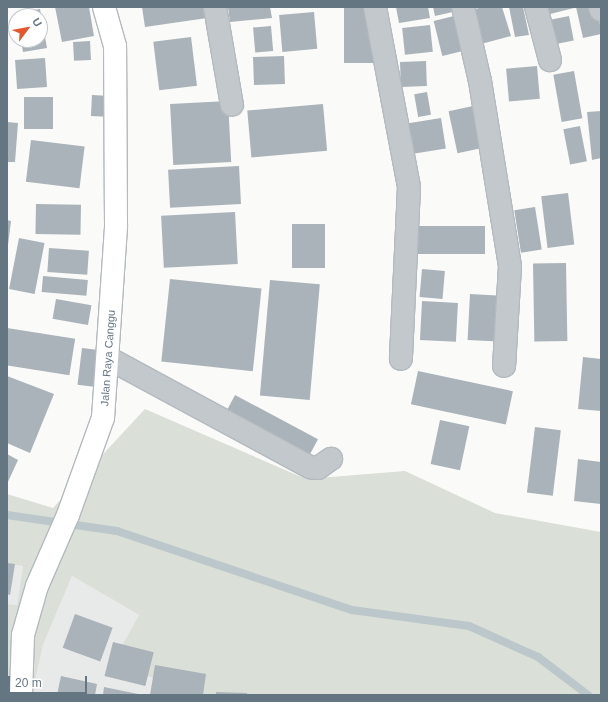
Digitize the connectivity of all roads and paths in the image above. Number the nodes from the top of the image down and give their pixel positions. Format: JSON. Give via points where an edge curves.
{"nodes":[{"id":1,"x":104,"y":7,"type":"edge"},
{"id":2,"x":215,"y":7,"type":"edge"},
{"id":3,"x":375,"y":7,"type":"edge"},
{"id":4,"x":463,"y":7,"type":"edge"},
{"id":5,"x":536,"y":7,"type":"edge"},
{"id":6,"x":600,"y":7,"type":"edge"},
{"id":7,"x":601,"y":10,"type":"edge"},
{"id":8,"x":550,"y":60,"type":"dead end"},
{"id":9,"x":232,"y":104,"type":"dead end"},
{"id":10,"x":108,"y":358,"type":"junction"},
{"id":11,"x":401,"y":359,"type":"dead end"},
{"id":12,"x":504,"y":366,"type":"dead end"},
{"id":13,"x":331,"y":459,"type":"dead end"},
{"id":14,"x":21,"y":695,"type":"edge"}],
"edges":[{"from":1,"to":10,"type":"main road","name":"Jalan Raya Canggu","via":[[115,54],[116,225]]},
{"from":2,"to":9,"type":"street"},
{"from":3,"to":11,"type":"street","via":[[409,187]]},
{"from":4,"to":12,"type":"street","via":[[480,81],[510,266]]},
{"from":5,"to":8,"type":"street"},
{"from":6,"to":7,"type":"street"},
{"from":10,"to":13,"type":"street","via":[[310,467],[318,468]]},
{"from":10,"to":14,"type":"main road","name":"Jalan Raya Canggu","via":[[103,418],[68,515],[38,586],[22,635]]}]}
